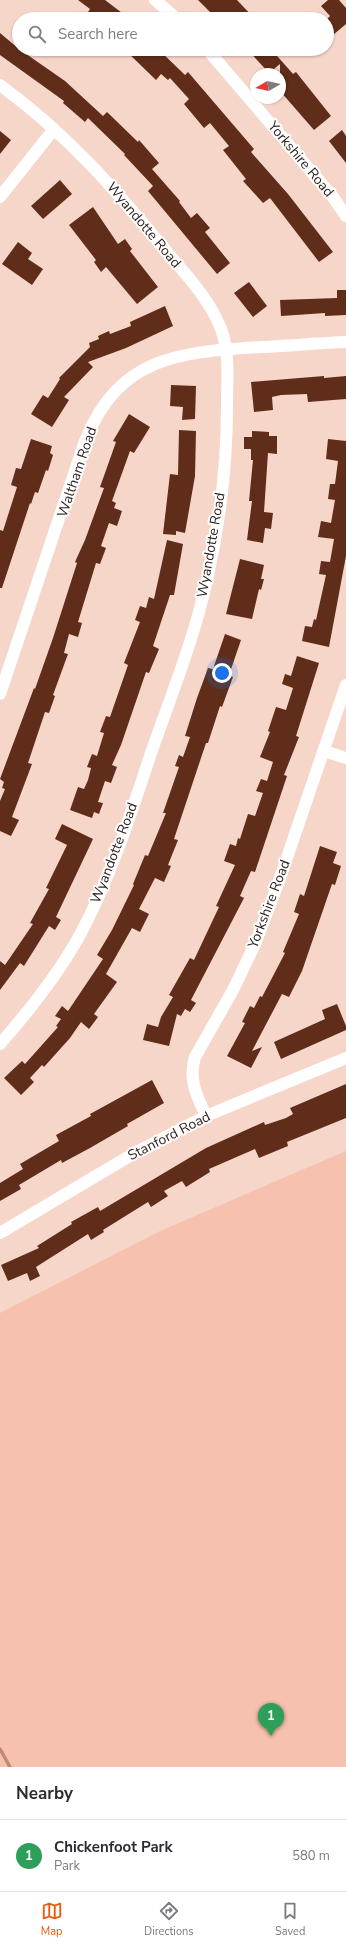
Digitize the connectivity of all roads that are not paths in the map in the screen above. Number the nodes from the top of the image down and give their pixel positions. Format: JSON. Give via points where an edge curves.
{"nodes":[{"id":1,"x":155,"y":0,"type":"edge"},
{"id":2,"x":169,"y":12,"type":"edge"},
{"id":3,"x":212,"y":56,"type":"edge"},
{"id":4,"x":0,"y":85,"type":"edge"},
{"id":5,"x":54,"y":129,"type":"junction"},
{"id":6,"x":0,"y":197,"type":"edge"},
{"id":7,"x":346,"y":216,"type":"edge"},
{"id":8,"x":346,"y":342,"type":"edge"},
{"id":9,"x":226,"y":349,"type":"junction"},
{"id":10,"x":346,"y":684,"type":"edge"},
{"id":11,"x":0,"y":694,"type":"edge"},
{"id":12,"x":324,"y":751,"type":"junction"},
{"id":13,"x":346,"y":758,"type":"edge"},
{"id":14,"x":0,"y":1044,"type":"edge"},
{"id":15,"x":346,"y":1058,"type":"edge"},
{"id":16,"x":206,"y":1116,"type":"junction"},
{"id":17,"x":0,"y":1232,"type":"edge"}],
"edges":[{"from":1,"to":2,"type":"street"},
{"from":3,"to":7,"type":"street","name":"Yorkshire Road","via":[[333,197]]},
{"from":4,"to":5,"type":"street","name":"Wyandotte Road"},
{"from":5,"to":6,"type":"street"},
{"from":5,"to":9,"type":"street","name":"Wyandotte Road","via":[[100,173],[186,274],[215,315]]},
{"from":8,"to":9,"type":"street","name":"Waltham Road"},
{"from":9,"to":11,"type":"street","name":"Waltham Road","via":[[176,357],[156,364],[124,383],[99,412],[86,441]]},
{"from":9,"to":14,"type":"street","name":"Wyandotte Road","via":[[227,423],[217,528],[206,582],[189,643],[120,846],[102,890],[65,958],[28,1011]]},
{"from":10,"to":12,"type":"street","name":"Yorkshire Road"},
{"from":12,"to":13,"type":"street"},
{"from":12,"to":16,"type":"street","name":"Yorkshire Road","via":[[255,944],[233,990],[195,1057],[192,1079]]},
{"from":15,"to":16,"type":"street","name":"Stanford Road"},
{"from":16,"to":17,"type":"street","name":"Stanford Road","via":[[138,1151]]}]}
